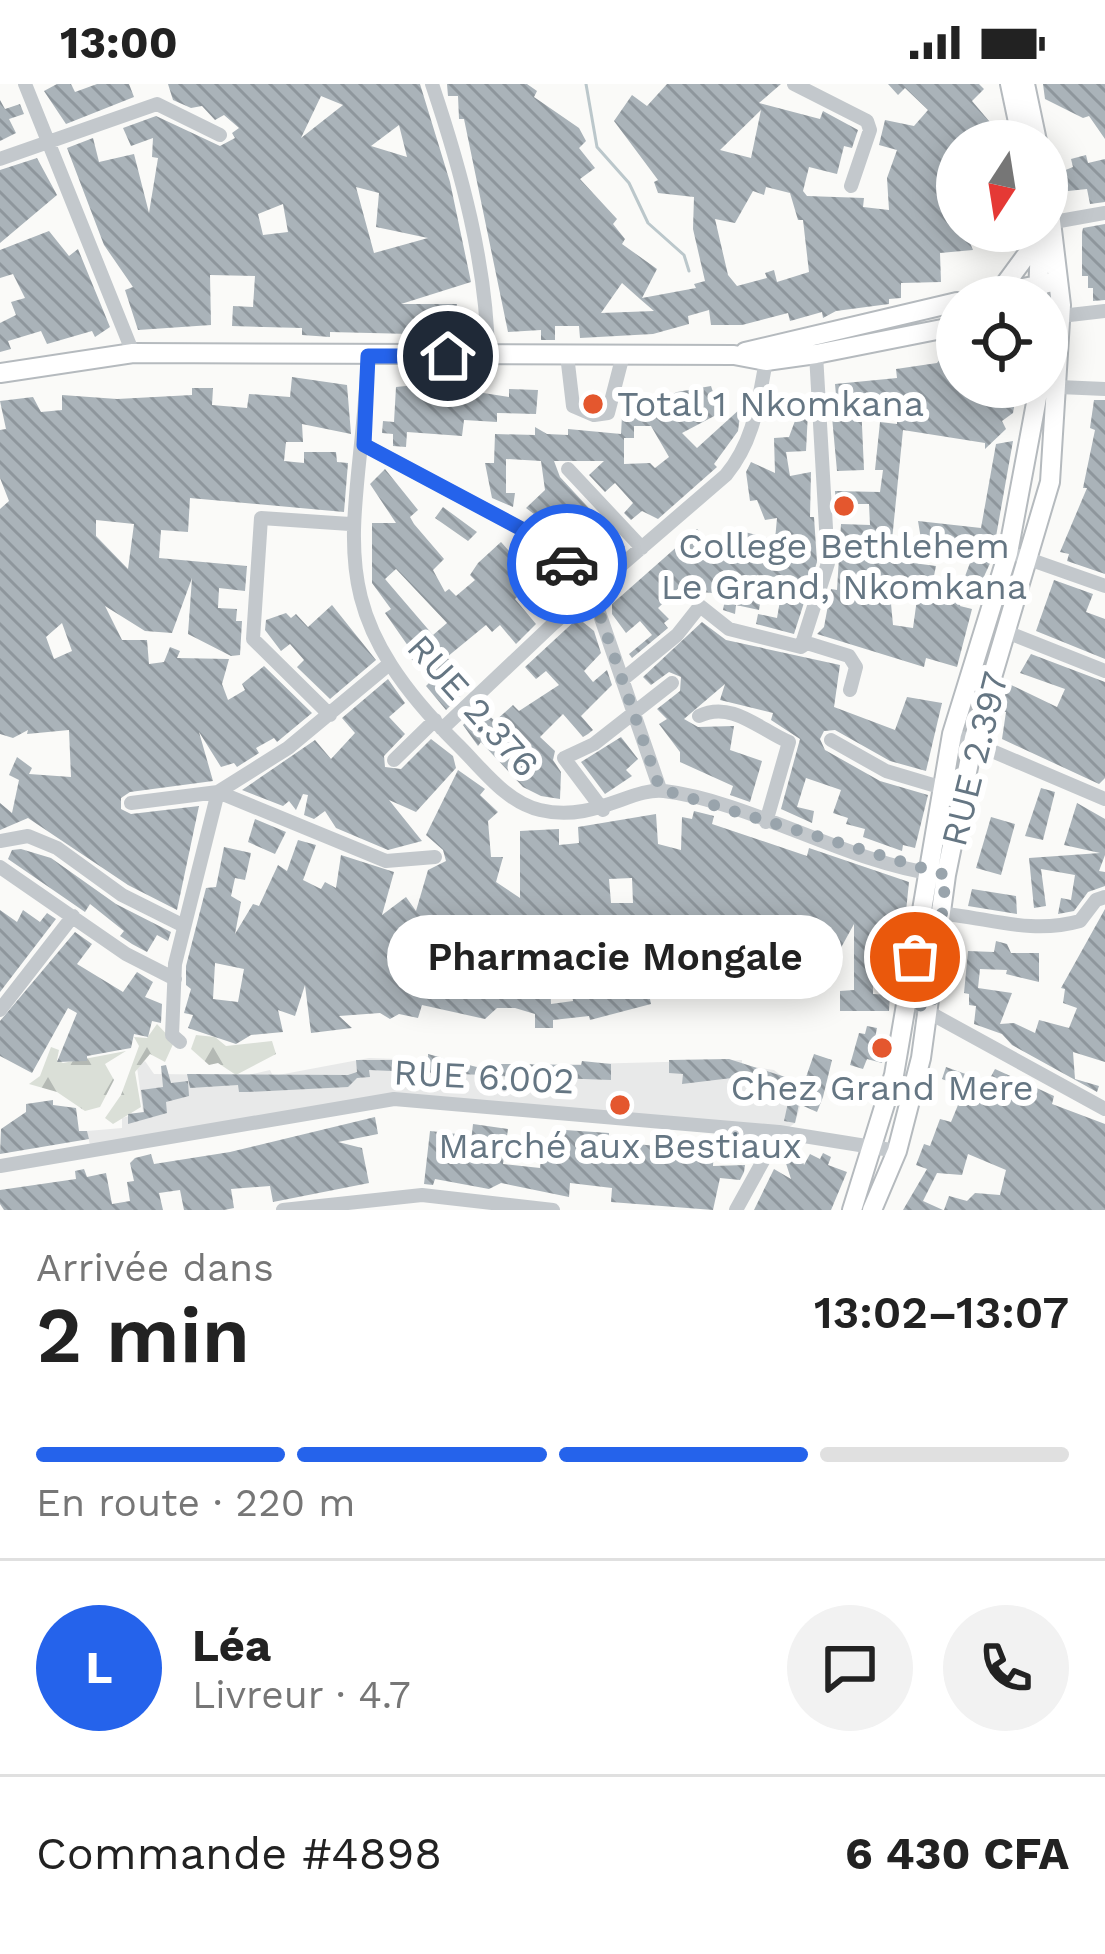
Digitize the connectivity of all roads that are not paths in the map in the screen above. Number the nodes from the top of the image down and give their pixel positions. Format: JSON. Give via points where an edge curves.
{"nodes":[{"id":1,"x":26,"y":84,"type":"edge"},
{"id":2,"x":432,"y":84,"type":"edge"},
{"id":3,"x":794,"y":84,"type":"edge"},
{"id":4,"x":1010,"y":84,"type":"edge"},
{"id":5,"x":1025,"y":84,"type":"edge"},
{"id":6,"x":1018,"y":120,"type":"edge"},
{"id":7,"x":1033,"y":120,"type":"edge"},
{"id":8,"x":220,"y":135,"type":"dead end"},
{"id":9,"x":48,"y":145,"type":"junction"},
{"id":10,"x":0,"y":159,"type":"edge"},
{"id":11,"x":851,"y":186,"type":"dead end"},
{"id":12,"x":1105,"y":213,"type":"edge"},
{"id":13,"x":1068,"y":223,"type":"edge"},
{"id":14,"x":1025,"y":252,"type":"edge"},
{"id":15,"x":1005,"y":276,"type":"edge"},
{"id":16,"x":936,"y":307,"type":"edge"},
{"id":17,"x":1068,"y":309,"type":"edge"},
{"id":18,"x":1105,"y":311,"type":"edge"},
{"id":19,"x":936,"y":330,"type":"edge"},
{"id":20,"x":133,"y":353,"type":"junction"},
{"id":21,"x":623,"y":355,"type":"junction"},
{"id":22,"x":734,"y":355,"type":"junction"},
{"id":23,"x":816,"y":355,"type":"junction"},
{"id":24,"x":368,"y":356,"type":"junction"},
{"id":25,"x":488,"y":356,"type":"junction"},
{"id":26,"x":567,"y":356,"type":"junction"},
{"id":27,"x":766,"y":361,"type":"junction"},
{"id":28,"x":0,"y":374,"type":"edge"},
{"id":29,"x":1068,"y":387,"type":"edge"},
{"id":30,"x":1105,"y":389,"type":"edge"},
{"id":31,"x":1037,"y":408,"type":"edge"},
{"id":32,"x":1058,"y":408,"type":"edge"},
{"id":33,"x":364,"y":445,"type":"junction"},
{"id":34,"x":568,"y":470,"type":"dead end"},
{"id":35,"x":350,"y":524,"type":"junction"},
{"id":36,"x":642,"y":548,"type":"junction"},
{"id":37,"x":1008,"y":553,"type":"junction"},
{"id":38,"x":1031,"y":558,"type":"junction"},
{"id":39,"x":1105,"y":586,"type":"edge"},
{"id":40,"x":592,"y":592,"type":"junction"},
{"id":41,"x":1009,"y":633,"type":"junction"},
{"id":42,"x":801,"y":646,"type":"junction"},
{"id":43,"x":388,"y":665,"type":"junction"},
{"id":44,"x":1105,"y":671,"type":"edge"},
{"id":45,"x":622,"y":680,"type":"junction"},
{"id":46,"x":672,"y":683,"type":"dead end"},
{"id":47,"x":850,"y":690,"type":"dead end"},
{"id":48,"x":633,"y":712,"type":"junction"},
{"id":49,"x":330,"y":715,"type":"junction"},
{"id":50,"x":699,"y":716,"type":"dead end"},
{"id":51,"x":438,"y":724,"type":"junction"},
{"id":52,"x":952,"y":734,"type":"junction"},
{"id":53,"x":974,"y":738,"type":"junction"},
{"id":54,"x":831,"y":740,"type":"dead end"},
{"id":55,"x":394,"y":760,"type":"dead end"},
{"id":56,"x":943,"y":788,"type":"junction"},
{"id":57,"x":660,"y":789,"type":"junction"},
{"id":58,"x":218,"y":792,"type":"junction"},
{"id":59,"x":1105,"y":800,"type":"edge"},
{"id":60,"x":130,"y":803,"type":"dead end"},
{"id":61,"x":603,"y":810,"type":"junction"},
{"id":62,"x":766,"y":821,"type":"junction"},
{"id":63,"x":0,"y":841,"type":"edge"},
{"id":64,"x":435,"y":857,"type":"dead end"},
{"id":65,"x":0,"y":867,"type":"edge"},
{"id":66,"x":936,"y":874,"type":"junction"},
{"id":67,"x":1105,"y":897,"type":"edge"},
{"id":68,"x":921,"y":913,"type":"junction"},
{"id":69,"x":942,"y":914,"type":"junction"},
{"id":70,"x":73,"y":916,"type":"junction"},
{"id":71,"x":184,"y":926,"type":"junction"},
{"id":72,"x":175,"y":979,"type":"junction"},
{"id":73,"x":910,"y":1002,"type":"junction"},
{"id":74,"x":932,"y":1009,"type":"junction"},
{"id":75,"x":0,"y":1010,"type":"edge"},
{"id":76,"x":180,"y":1042,"type":"dead end"},
{"id":77,"x":1105,"y":1109,"type":"edge"},
{"id":78,"x":779,"y":1132,"type":"junction"},
{"id":79,"x":874,"y":1148,"type":"junction"},
{"id":80,"x":897,"y":1151,"type":"junction"},
{"id":81,"x":0,"y":1166,"type":"edge"},
{"id":82,"x":395,"y":1203,"type":"edge"},
{"id":83,"x":283,"y":1210,"type":"edge"},
{"id":84,"x":553,"y":1210,"type":"edge"},
{"id":85,"x":736,"y":1210,"type":"edge"},
{"id":86,"x":852,"y":1210,"type":"edge"},
{"id":87,"x":872,"y":1210,"type":"edge"}],
"edges":[{"from":1,"to":9,"type":"street"},
{"from":2,"to":25,"type":"street","via":[[488,296]]},
{"from":3,"to":11,"type":"street","via":[[868,122]]},
{"from":4,"to":6,"type":"main road"},
{"from":5,"to":7,"type":"main road"},
{"from":8,"to":9,"type":"street","via":[[157,104]]},
{"from":9,"to":10,"type":"street"},
{"from":9,"to":20,"type":"street"},
{"from":12,"to":13,"type":"street"},
{"from":14,"to":15,"type":"main road"},
{"from":16,"to":22,"type":"main road"},
{"from":17,"to":18,"type":"street"},
{"from":19,"to":23,"type":"main road"},
{"from":20,"to":24,"type":"main road"},
{"from":20,"to":28,"type":"main road"},
{"from":21,"to":22,"type":"main road"},
{"from":21,"to":26,"type":"main road"},
{"from":21,"to":26,"type":"street","via":[[614,406],[594,415],[573,406]]},
{"from":22,"to":27,"type":"main road"},
{"from":23,"to":27,"type":"main road"},
{"from":23,"to":42,"type":"street","via":[[828,563]]},
{"from":24,"to":25,"type":"main road"},
{"from":24,"to":33,"type":"street","name":"RUE 2.376"},
{"from":25,"to":26,"type":"main road"},
{"from":27,"to":36,"type":"street","via":[[744,453]]},
{"from":29,"to":30,"type":"street"},
{"from":31,"to":37,"type":"main road","name":"RUE 2.397"},
{"from":32,"to":38,"type":"main road","name":"RUE 2.397"},
{"from":33,"to":35,"type":"street","name":"RUE 2.376"},
{"from":33,"to":40,"type":"street","via":[[533,535]]},
{"from":34,"to":36,"type":"street"},
{"from":35,"to":43,"type":"street","name":"RUE 2.376","via":[[352,576]]},
{"from":35,"to":49,"type":"street","via":[[261,518],[253,639]]},
{"from":36,"to":40,"type":"street"},
{"from":37,"to":38,"type":"street"},
{"from":37,"to":52,"type":"main road","name":"RUE 2.397"},
{"from":38,"to":39,"type":"street"},
{"from":38,"to":41,"type":"main road","name":"RUE 2.397"},
{"from":40,"to":45,"type":"street"},
{"from":40,"to":51,"type":"street"},
{"from":41,"to":44,"type":"street"},
{"from":41,"to":53,"type":"main road","name":"RUE 2.397"},
{"from":42,"to":45,"type":"street","via":[[729,629],[700,606]]},
{"from":42,"to":47,"type":"street","via":[[849,656],[856,667]]},
{"from":43,"to":49,"type":"street"},
{"from":43,"to":51,"type":"street","name":"RUE 2.376"},
{"from":45,"to":48,"type":"street"},
{"from":46,"to":48,"type":"street"},
{"from":48,"to":57,"type":"street"},
{"from":48,"to":61,"type":"street","via":[[564,758]]},
{"from":49,"to":58,"type":"street"},
{"from":50,"to":62,"type":"street","via":[[731,712],[789,742]]},
{"from":51,"to":55,"type":"street"},
{"from":51,"to":61,"type":"street","name":"RUE 2.376","via":[[517,804],[544,812]]},
{"from":52,"to":53,"type":"street"},
{"from":52,"to":56,"type":"main road","name":"RUE 2.397"},
{"from":53,"to":59,"type":"street"},
{"from":53,"to":66,"type":"main road","name":"RUE 2.397"},
{"from":54,"to":56,"type":"street","via":[[886,771]]},
{"from":56,"to":66,"type":"main road","name":"RUE 2.397"},
{"from":57,"to":61,"type":"street","name":"RUE 2.376"},
{"from":57,"to":62,"type":"street"},
{"from":58,"to":60,"type":"street"},
{"from":58,"to":64,"type":"street","via":[[367,856]]},
{"from":58,"to":71,"type":"street"},
{"from":62,"to":66,"type":"street"},
{"from":63,"to":71,"type":"street","via":[[28,836],[57,848],[122,895]]},
{"from":65,"to":70,"type":"street"},
{"from":66,"to":68,"type":"main road","name":"RUE 2.397"},
{"from":66,"to":69,"type":"main road","name":"RUE 2.397"},
{"from":67,"to":69,"type":"street","via":[[1079,921],[1059,926]]},
{"from":68,"to":69,"type":"street"},
{"from":68,"to":73,"type":"main road","name":"RUE 2.397"},
{"from":69,"to":74,"type":"main road","name":"RUE 2.397"},
{"from":70,"to":72,"type":"street"},
{"from":70,"to":75,"type":"street"},
{"from":71,"to":72,"type":"street"},
{"from":72,"to":76,"type":"street","via":[[172,1035]]},
{"from":73,"to":74,"type":"street"},
{"from":73,"to":79,"type":"main road","name":"RUE 2.397"},
{"from":74,"to":77,"type":"street"},
{"from":74,"to":80,"type":"main road","name":"RUE 2.397"},
{"from":78,"to":79,"type":"street","name":"RUE 6.002"},
{"from":78,"to":81,"type":"street","name":"RUE 6.002","via":[[394,1099]]},
{"from":78,"to":85,"type":"street"},
{"from":79,"to":80,"type":"street","name":"RUE 6.002"},
{"from":79,"to":86,"type":"main road","name":"RUE 2.397"},
{"from":80,"to":87,"type":"main road","name":"RUE 2.397"},
{"from":82,"to":83,"type":"street"},
{"from":82,"to":84,"type":"street"}]}
